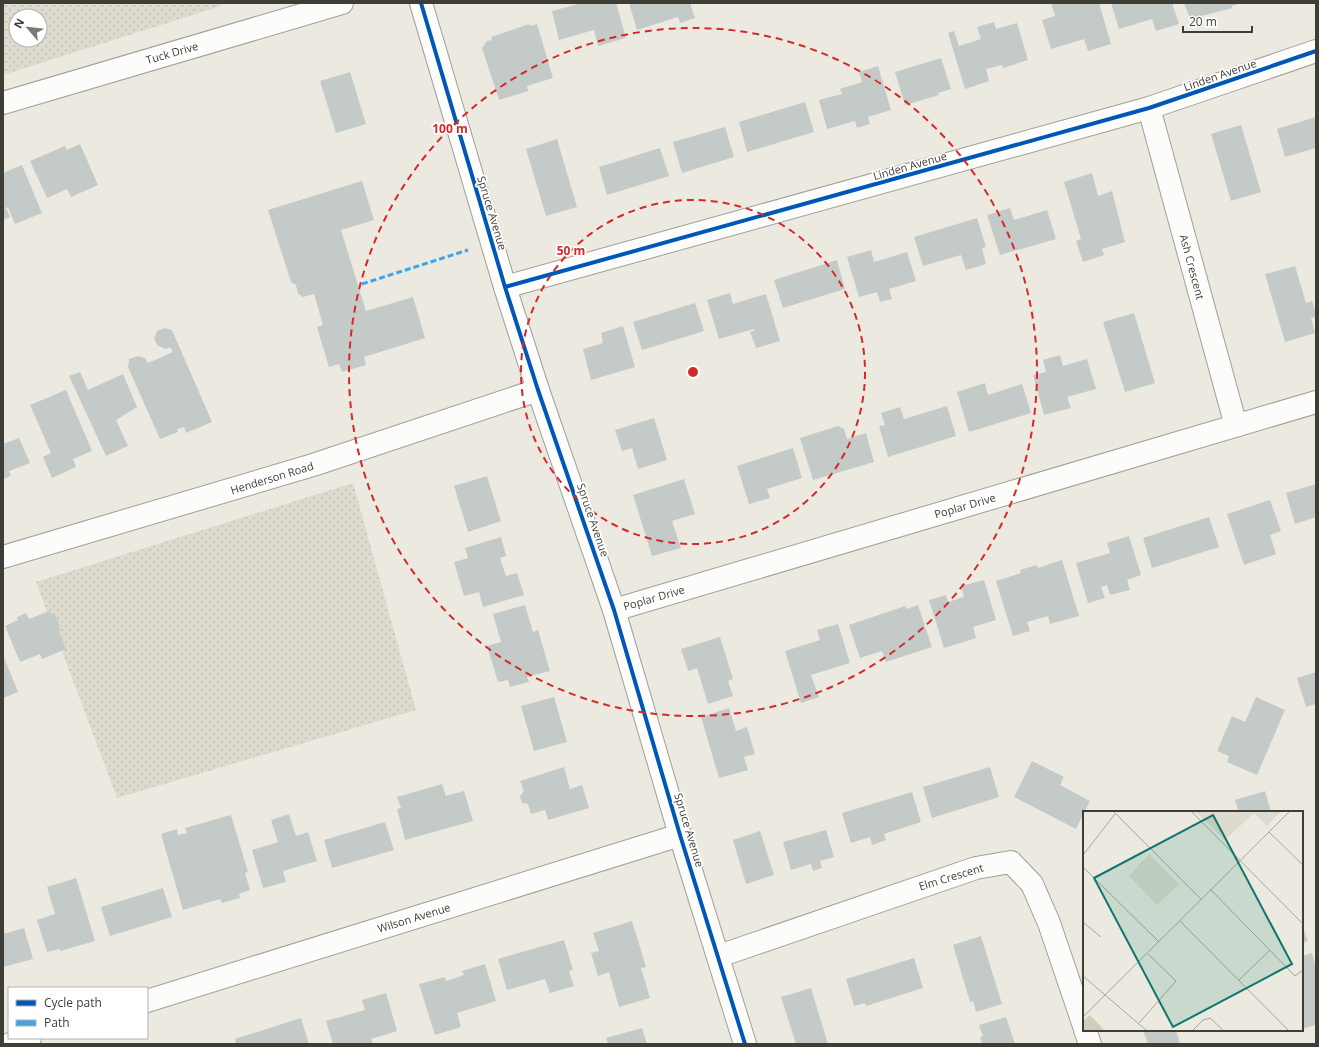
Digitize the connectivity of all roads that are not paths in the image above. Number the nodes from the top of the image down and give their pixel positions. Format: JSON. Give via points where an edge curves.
{"nodes":[{"id":1,"x":342,"y":3,"type":"edge"},
{"id":2,"x":421,"y":3,"type":"edge"},
{"id":3,"x":1316,"y":51,"type":"edge"},
{"id":4,"x":3,"y":103,"type":"edge"},
{"id":5,"x":1149,"y":108,"type":"junction"},
{"id":6,"x":505,"y":287,"type":"junction"},
{"id":7,"x":538,"y":390,"type":"junction"},
{"id":8,"x":1316,"y":402,"type":"edge"},
{"id":9,"x":1236,"y":426,"type":"junction"},
{"id":10,"x":3,"y":557,"type":"edge"},
{"id":11,"x":614,"y":610,"type":"junction"},
{"id":12,"x":680,"y":835,"type":"junction"},
{"id":13,"x":719,"y":956,"type":"junction"},
{"id":14,"x":148,"y":1001,"type":"edge"},
{"id":15,"x":1083,"y":1023,"type":"edge"},
{"id":16,"x":1085,"y":1031,"type":"edge"},
{"id":17,"x":27,"y":1039,"type":"edge"},
{"id":18,"x":10,"y":1044,"type":"edge"},
{"id":19,"x":745,"y":1044,"type":"edge"},
{"id":20,"x":1090,"y":1044,"type":"edge"}],
"edges":[{"from":1,"to":4,"type":"street","name":"Tuck Drive"},
{"from":2,"to":6,"type":"street","name":"Spruce Avenue"},
{"from":3,"to":5,"type":"street","name":"Linden Avenue"},
{"from":5,"to":6,"type":"street","name":"Linden Avenue"},
{"from":5,"to":9,"type":"street","name":"Ash Crescent"},
{"from":6,"to":7,"type":"street","name":"Spruce Avenue"},
{"from":7,"to":10,"type":"street","name":"Henderson Road","via":[[306,468]]},
{"from":7,"to":11,"type":"street","name":"Spruce Avenue"},
{"from":8,"to":9,"type":"street","name":"Poplar Drive"},
{"from":9,"to":11,"type":"street","name":"Poplar Drive"},
{"from":11,"to":12,"type":"street","name":"Spruce Avenue"},
{"from":12,"to":13,"type":"street","name":"Spruce Avenue"},
{"from":12,"to":14,"type":"street","name":"Wilson Avenue"},
{"from":13,"to":15,"type":"street","name":"Elm Crescent","via":[[976,868],[1011,862],[1032,884],[1049,923]]},
{"from":13,"to":19,"type":"street","name":"Spruce Avenue"},
{"from":16,"to":20,"type":"street"},
{"from":17,"to":18,"type":"street"}]}
